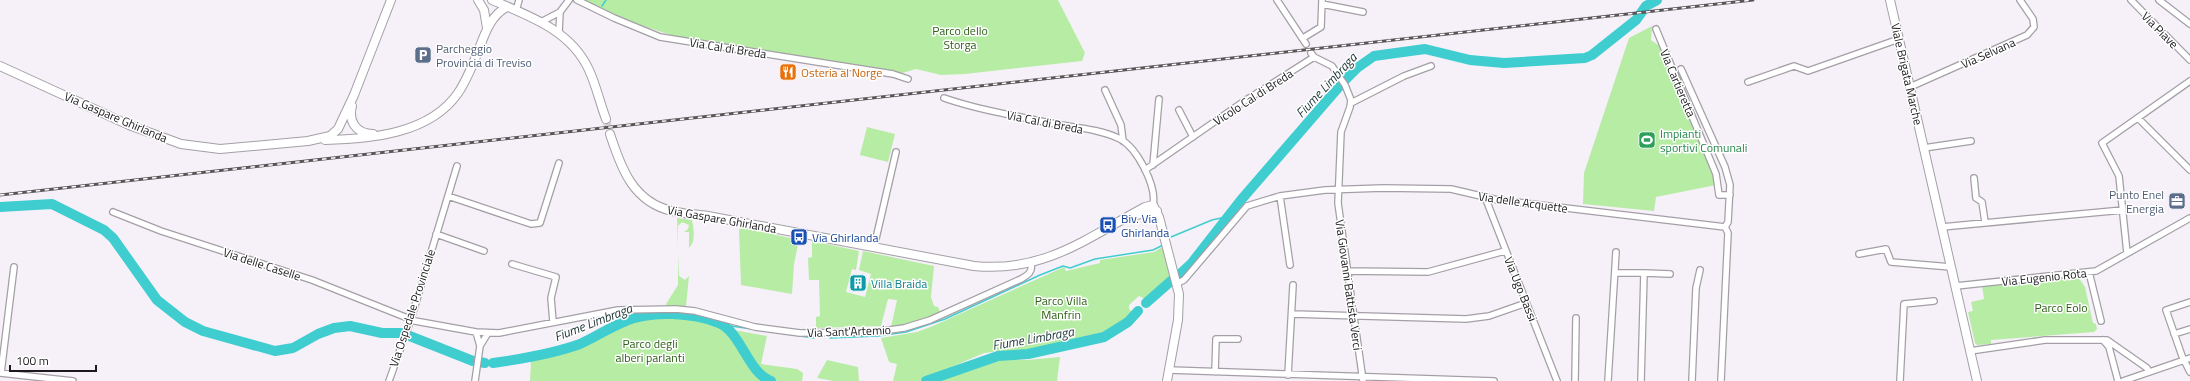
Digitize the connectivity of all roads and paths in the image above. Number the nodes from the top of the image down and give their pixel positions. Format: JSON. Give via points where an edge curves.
{"nodes":[{"id":1,"x":391,"y":0,"type":"edge"},
{"id":2,"x":478,"y":0,"type":"edge"},
{"id":3,"x":493,"y":0,"type":"edge"},
{"id":4,"x":519,"y":0,"type":"edge"},
{"id":5,"x":568,"y":0,"type":"edge"},
{"id":6,"x":577,"y":0,"type":"edge"},
{"id":7,"x":1277,"y":0,"type":"edge"},
{"id":8,"x":1890,"y":0,"type":"edge"},
{"id":9,"x":2020,"y":0,"type":"edge"},
{"id":10,"x":2131,"y":0,"type":"edge"},
{"id":11,"x":2159,"y":0,"type":"edge"},
{"id":12,"x":1322,"y":2,"type":"edge"},
{"id":13,"x":507,"y":7,"type":"junction"},
{"id":14,"x":516,"y":11,"type":"junction"},
{"id":15,"x":560,"y":12,"type":"junction"},
{"id":16,"x":1363,"y":12,"type":"dead end"},
{"id":17,"x":541,"y":22,"type":"junction"},
{"id":18,"x":2190,"y":24,"type":"edge"},
{"id":19,"x":487,"y":28,"type":"junction"},
{"id":20,"x":1656,"y":29,"type":"dead end"},
{"id":21,"x":559,"y":33,"type":"junction"},
{"id":22,"x":1302,"y":38,"type":"junction"},
{"id":23,"x":1899,"y":39,"type":"junction"},
{"id":24,"x":1306,"y":44,"type":"dead end"},
{"id":25,"x":2190,"y":60,"type":"edge"},
{"id":26,"x":0,"y":66,"type":"edge"},
{"id":27,"x":1431,"y":66,"type":"dead end"},
{"id":28,"x":1681,"y":69,"type":"dead end"},
{"id":29,"x":908,"y":79,"type":"dead end"},
{"id":30,"x":2190,"y":81,"type":"edge"},
{"id":31,"x":1748,"y":82,"type":"dead end"},
{"id":32,"x":1910,"y":87,"type":"junction"},
{"id":33,"x":1105,"y":90,"type":"dead end"},
{"id":34,"x":354,"y":95,"type":"junction"},
{"id":35,"x":944,"y":98,"type":"dead end"},
{"id":36,"x":1159,"y":99,"type":"dead end"},
{"id":37,"x":1351,"y":103,"type":"junction"},
{"id":38,"x":1179,"y":110,"type":"dead end"},
{"id":39,"x":2138,"y":118,"type":"junction"},
{"id":40,"x":606,"y":119,"type":"tunnel mouth"},
{"id":41,"x":383,"y":134,"type":"junction"},
{"id":42,"x":610,"y":134,"type":"tunnel mouth"},
{"id":43,"x":1193,"y":137,"type":"junction"},
{"id":44,"x":308,"y":141,"type":"junction"},
{"id":45,"x":1123,"y":141,"type":"junction"},
{"id":46,"x":1971,"y":141,"type":"dead end"},
{"id":47,"x":1924,"y":148,"type":"junction"},
{"id":48,"x":896,"y":152,"type":"dead end"},
{"id":49,"x":560,"y":163,"type":"dead end"},
{"id":50,"x":1153,"y":165,"type":"junction"},
{"id":51,"x":457,"y":166,"type":"dead end"},
{"id":52,"x":1145,"y":170,"type":"junction"},
{"id":53,"x":2190,"y":170,"type":"edge"},
{"id":54,"x":1974,"y":178,"type":"dead end"},
{"id":55,"x":1338,"y":189,"type":"junction"},
{"id":56,"x":448,"y":196,"type":"junction"},
{"id":57,"x":1280,"y":196,"type":"junction"},
{"id":58,"x":1730,"y":196,"type":"junction"},
{"id":59,"x":1485,"y":197,"type":"junction"},
{"id":60,"x":1155,"y":208,"type":"junction"},
{"id":61,"x":2123,"y":210,"type":"junction"},
{"id":62,"x":113,"y":212,"type":"dead end"},
{"id":63,"x":2190,"y":218,"type":"edge"},
{"id":64,"x":1985,"y":222,"type":"junction"},
{"id":65,"x":1725,"y":227,"type":"junction"},
{"id":66,"x":1942,"y":227,"type":"junction"},
{"id":67,"x":436,"y":234,"type":"junction"},
{"id":68,"x":874,"y":247,"type":"junction"},
{"id":69,"x":484,"y":251,"type":"dead end"},
{"id":70,"x":1505,"y":251,"type":"junction"},
{"id":71,"x":1616,"y":252,"type":"dead end"},
{"id":72,"x":2127,"y":253,"type":"junction"},
{"id":73,"x":1859,"y":254,"type":"dead end"},
{"id":74,"x":512,"y":264,"type":"dead end"},
{"id":75,"x":1290,"y":265,"type":"dead end"},
{"id":76,"x":1032,"y":266,"type":"junction"},
{"id":77,"x":14,"y":267,"type":"dead end"},
{"id":78,"x":1951,"y":267,"type":"junction"},
{"id":79,"x":1700,"y":270,"type":"dead end"},
{"id":80,"x":1348,"y":271,"type":"junction"},
{"id":81,"x":2090,"y":272,"type":"junction"},
{"id":82,"x":1615,"y":273,"type":"junction"},
{"id":83,"x":1644,"y":273,"type":"junction"},
{"id":84,"x":1670,"y":274,"type":"dead end"},
{"id":85,"x":1178,"y":283,"type":"junction"},
{"id":86,"x":1293,"y":285,"type":"dead end"},
{"id":87,"x":1956,"y":286,"type":"junction"},
{"id":88,"x":1934,"y":301,"type":"dead end"},
{"id":89,"x":2190,"y":302,"type":"edge"},
{"id":90,"x":1526,"y":303,"type":"junction"},
{"id":91,"x":1292,"y":314,"type":"junction"},
{"id":92,"x":1354,"y":317,"type":"junction"},
{"id":93,"x":1576,"y":318,"type":"dead end"},
{"id":94,"x":411,"y":319,"type":"junction"},
{"id":95,"x":2100,"y":321,"type":"dead end"},
{"id":96,"x":553,"y":322,"type":"junction"},
{"id":97,"x":2190,"y":329,"type":"edge"},
{"id":98,"x":476,"y":332,"type":"junction"},
{"id":99,"x":488,"y":333,"type":"junction"},
{"id":100,"x":2174,"y":334,"type":"junction"},
{"id":101,"x":1238,"y":339,"type":"dead end"},
{"id":102,"x":2111,"y":345,"type":"junction"},
{"id":103,"x":480,"y":346,"type":"junction"},
{"id":104,"x":1970,"y":351,"type":"junction"},
{"id":105,"x":2190,"y":358,"type":"edge"},
{"id":106,"x":2184,"y":360,"type":"junction"},
{"id":107,"x":1169,"y":370,"type":"junction"},
{"id":108,"x":1215,"y":372,"type":"junction"},
{"id":109,"x":2149,"y":372,"type":"junction"},
{"id":110,"x":2190,"y":372,"type":"edge"},
{"id":111,"x":0,"y":373,"type":"edge"},
{"id":112,"x":1288,"y":375,"type":"junction"},
{"id":113,"x":1326,"y":378,"type":"edge"},
{"id":114,"x":1343,"y":379,"type":"edge"},
{"id":115,"x":1363,"y":379,"type":"edge"},
{"id":116,"x":1408,"y":380,"type":"edge"},
{"id":117,"x":74,"y":381,"type":"edge"},
{"id":118,"x":389,"y":381,"type":"edge"},
{"id":119,"x":476,"y":381,"type":"edge"},
{"id":120,"x":1167,"y":381,"type":"edge"},
{"id":121,"x":1464,"y":381,"type":"edge"},
{"id":122,"x":1494,"y":381,"type":"edge"},
{"id":123,"x":1557,"y":381,"type":"edge"},
{"id":124,"x":1575,"y":381,"type":"edge"},
{"id":125,"x":1608,"y":381,"type":"edge"},
{"id":126,"x":1641,"y":381,"type":"edge"},
{"id":127,"x":1692,"y":381,"type":"edge"},
{"id":128,"x":1720,"y":381,"type":"edge"},
{"id":129,"x":1900,"y":381,"type":"edge"},
{"id":130,"x":1977,"y":381,"type":"edge"},
{"id":131,"x":2118,"y":381,"type":"edge"},
{"id":132,"x":2123,"y":381,"type":"edge"}],
"edges":[{"from":1,"to":34,"type":"street","name":"Via Gaspare Ghirlanda"},
{"from":2,"to":19,"type":"street","via":[[484,10]]},
{"from":3,"to":13,"type":"street"},
{"from":4,"to":14,"type":"street"},
{"from":5,"to":15,"type":"street"},
{"from":6,"to":29,"type":"street","name":"Via Cal di Breda","via":[[660,37],[893,74]]},
{"from":7,"to":22,"type":"street"},
{"from":8,"to":23,"type":"street","name":"Viale Brigata Marche"},
{"from":9,"to":32,"type":"street","name":"Via Selvana","via":[[2034,19],[2034,27],[2027,35]]},
{"from":10,"to":25,"type":"street","name":"Via Piave"},
{"from":11,"to":18,"type":"street"},
{"from":12,"to":16,"type":"street"},
{"from":12,"to":22,"type":"street","via":[[1321,27]]},
{"from":13,"to":14,"type":"street"},
{"from":13,"to":19,"type":"street","name":"Via Gaspare Ghirlanda","via":[[500,11]]},
{"from":14,"to":17,"type":"street"},
{"from":15,"to":17,"type":"street"},
{"from":15,"to":21,"type":"street"},
{"from":17,"to":21,"type":"street"},
{"from":19,"to":41,"type":"street","name":"Via Gaspare Ghirlanda","via":[[458,94],[446,106],[417,126]]},
{"from":20,"to":58,"type":"street","name":"Via Cartieretta","via":[[1716,174],[1719,195]]},
{"from":21,"to":40,"type":"street","via":[[585,61]]},
{"from":22,"to":24,"type":"street"},
{"from":23,"to":31,"type":"street","via":[[1808,71],[1794,66]]},
{"from":23,"to":32,"type":"street","name":"Viale Brigata Marche"},
{"from":26,"to":44,"type":"street","name":"Via Gaspare Ghirlanda","via":[[129,125],[181,144],[220,149]]},
{"from":27,"to":37,"type":"street","via":[[1404,76]]},
{"from":28,"to":58,"type":"street","name":"Via Cartieretta","via":[[1725,167]]},
{"from":30,"to":39,"type":"street"},
{"from":32,"to":47,"type":"street","name":"Viale Brigata Marche"},
{"from":33,"to":45,"type":"street","via":[[1121,125]]},
{"from":34,"to":41,"type":"street","name":"Via Gaspare Ghirlanda","via":[[350,114],[353,124],[362,132]]},
{"from":34,"to":44,"type":"street","name":"Via Gaspare Ghirlanda","via":[[338,129],[330,136]]},
{"from":35,"to":45,"type":"street","name":"Via Cal di Breda","via":[[970,107],[1096,131]]},
{"from":36,"to":50,"type":"street"},
{"from":37,"to":43,"type":"street","name":"Vicolo Cal di Breda","via":[[1343,82],[1330,64],[1312,55]]},
{"from":37,"to":55,"type":"street","name":"Via Giovanni Battista Verci","via":[[1342,126]]},
{"from":38,"to":43,"type":"street"},
{"from":39,"to":53,"type":"street"},
{"from":39,"to":61,"type":"street","via":[[2102,143],[2118,173]]},
{"from":41,"to":44,"type":"street","name":"Via Gaspare Ghirlanda"},
{"from":42,"to":68,"type":"street","name":"Via Gaspare Ghirlanda","via":[[630,184],[643,197],[658,206],[672,211]]},
{"from":43,"to":50,"type":"street","name":"Vicolo Cal di Breda"},
{"from":45,"to":52,"type":"street","name":"Via Cal di Breda","via":[[1134,151]]},
{"from":46,"to":47,"type":"street"},
{"from":47,"to":66,"type":"street","name":"Viale Brigata Marche"},
{"from":48,"to":68,"type":"street"},
{"from":49,"to":56,"type":"street","via":[[540,224],[531,224]]},
{"from":50,"to":52,"type":"street","name":"Vicolo Cal di Breda"},
{"from":51,"to":56,"type":"street","name":"Via Ospedale Provinciale"},
{"from":52,"to":60,"type":"street","name":"Via Cal di Breda"},
{"from":54,"to":64,"type":"street","via":[[1976,198],[1982,202]]},
{"from":55,"to":57,"type":"street","name":"Via delle Acquette"},
{"from":55,"to":59,"type":"street","name":"Via delle Acquette","via":[[1446,189]]},
{"from":55,"to":80,"type":"street","name":"Via Giovanni Battista Verci"},
{"from":56,"to":67,"type":"street","name":"Via Ospedale Provinciale"},
{"from":57,"to":75,"type":"street"},
{"from":57,"to":85,"type":"street","name":"Via delle Acquette","via":[[1244,208],[1184,280]]},
{"from":58,"to":65,"type":"street","name":"Via Cartieretta","via":[[1728,222]]},
{"from":59,"to":65,"type":"street","name":"Via delle Acquette"},
{"from":59,"to":70,"type":"street","name":"Via Ugo Bassi"},
{"from":60,"to":76,"type":"street","name":"Via Gaspare Ghirlanda","via":[[1127,218]]},
{"from":60,"to":85,"type":"street","name":"Via Cal di Breda"},
{"from":61,"to":64,"type":"street"},
{"from":61,"to":72,"type":"street"},
{"from":62,"to":94,"type":"street","name":"Via delle Caselle","via":[[161,231],[307,278]]},
{"from":63,"to":72,"type":"street","name":"Via Eugenio Rota"},
{"from":64,"to":66,"type":"street"},
{"from":65,"to":128,"type":"street","via":[[1728,233]]},
{"from":66,"to":78,"type":"street","name":"Viale Brigata Marche"},
{"from":67,"to":69,"type":"street","name":"Via Ospedale Provinciale"},
{"from":67,"to":94,"type":"street","name":"Via Ospedale Provinciale"},
{"from":68,"to":76,"type":"street","name":"Via Gaspare Ghirlanda","via":[[979,266]]},
{"from":70,"to":80,"type":"street","via":[[1428,272]]},
{"from":70,"to":90,"type":"street","name":"Via Ugo Bassi"},
{"from":71,"to":82,"type":"street"},
{"from":72,"to":81,"type":"street","name":"Via Eugenio Rota"},
{"from":73,"to":78,"type":"street","via":[[1886,249],[1892,262]]},
{"from":74,"to":96,"type":"street","via":[[556,277],[551,298]]},
{"from":76,"to":96,"type":"street","name":"Via Sant'Artemio","via":[[1030,273],[1021,279],[944,314],[904,328],[886,331],[800,333],[755,327],[695,311],[676,309],[618,310]]},
{"from":77,"to":111,"type":"street"},
{"from":78,"to":87,"type":"street","name":"Viale Brigata Marche"},
{"from":79,"to":127,"type":"street","via":[[1696,288]]},
{"from":80,"to":92,"type":"street","name":"Via Giovanni Battista Verci"},
{"from":81,"to":87,"type":"street","name":"Via Eugenio Rota"},
{"from":81,"to":95,"type":"street"},
{"from":82,"to":83,"type":"street"},
{"from":82,"to":125,"type":"street"},
{"from":83,"to":84,"type":"street"},
{"from":83,"to":126,"type":"street"},
{"from":85,"to":107,"type":"street","name":"Via Cal di Breda","via":[[1179,310]]},
{"from":86,"to":91,"type":"street"},
{"from":87,"to":104,"type":"street","name":"Viale Brigata Marche"},
{"from":88,"to":129,"type":"street","via":[[1904,304]]},
{"from":89,"to":100,"type":"street","via":[[2166,310]]},
{"from":90,"to":92,"type":"street","via":[[1498,314],[1477,318]]},
{"from":90,"to":123,"type":"street","name":"Via Ugo Bassi"},
{"from":91,"to":92,"type":"street"},
{"from":91,"to":112,"type":"street"},
{"from":92,"to":115,"type":"street","name":"Via Giovanni Battista Verci"},
{"from":93,"to":124,"type":"street"},
{"from":94,"to":98,"type":"street","name":"Via Sant'Artemio"},
{"from":94,"to":118,"type":"street","name":"Via Ospedale Provinciale"},
{"from":96,"to":99,"type":"street","name":"Via Sant'Artemio"},
{"from":97,"to":100,"type":"street"},
{"from":98,"to":99,"type":"street","name":"Via Sant'Artemio"},
{"from":98,"to":103,"type":"street"},
{"from":99,"to":103,"type":"street"},
{"from":100,"to":106,"type":"street"},
{"from":101,"to":108,"type":"street","via":[[1216,338]]},
{"from":102,"to":104,"type":"street","via":[[2109,340],[2045,340]]},
{"from":102,"to":109,"type":"street","via":[[2147,368]]},
{"from":102,"to":131,"type":"street"},
{"from":103,"to":119,"type":"street"},
{"from":104,"to":130,"type":"street","name":"Viale Brigata Marche"},
{"from":105,"to":106,"type":"street"},
{"from":106,"to":109,"type":"street"},
{"from":106,"to":110,"type":"street"},
{"from":107,"to":108,"type":"street"},
{"from":107,"to":120,"type":"street","name":"Via Cal di Breda"},
{"from":108,"to":112,"type":"street"},
{"from":109,"to":132,"type":"street"},
{"from":111,"to":117,"type":"street"},
{"from":112,"to":113,"type":"street"},
{"from":113,"to":114,"type":"street"},
{"from":114,"to":115,"type":"street"},
{"from":115,"to":116,"type":"street"},
{"from":116,"to":121,"type":"street"},
{"from":121,"to":122,"type":"street"}]}
